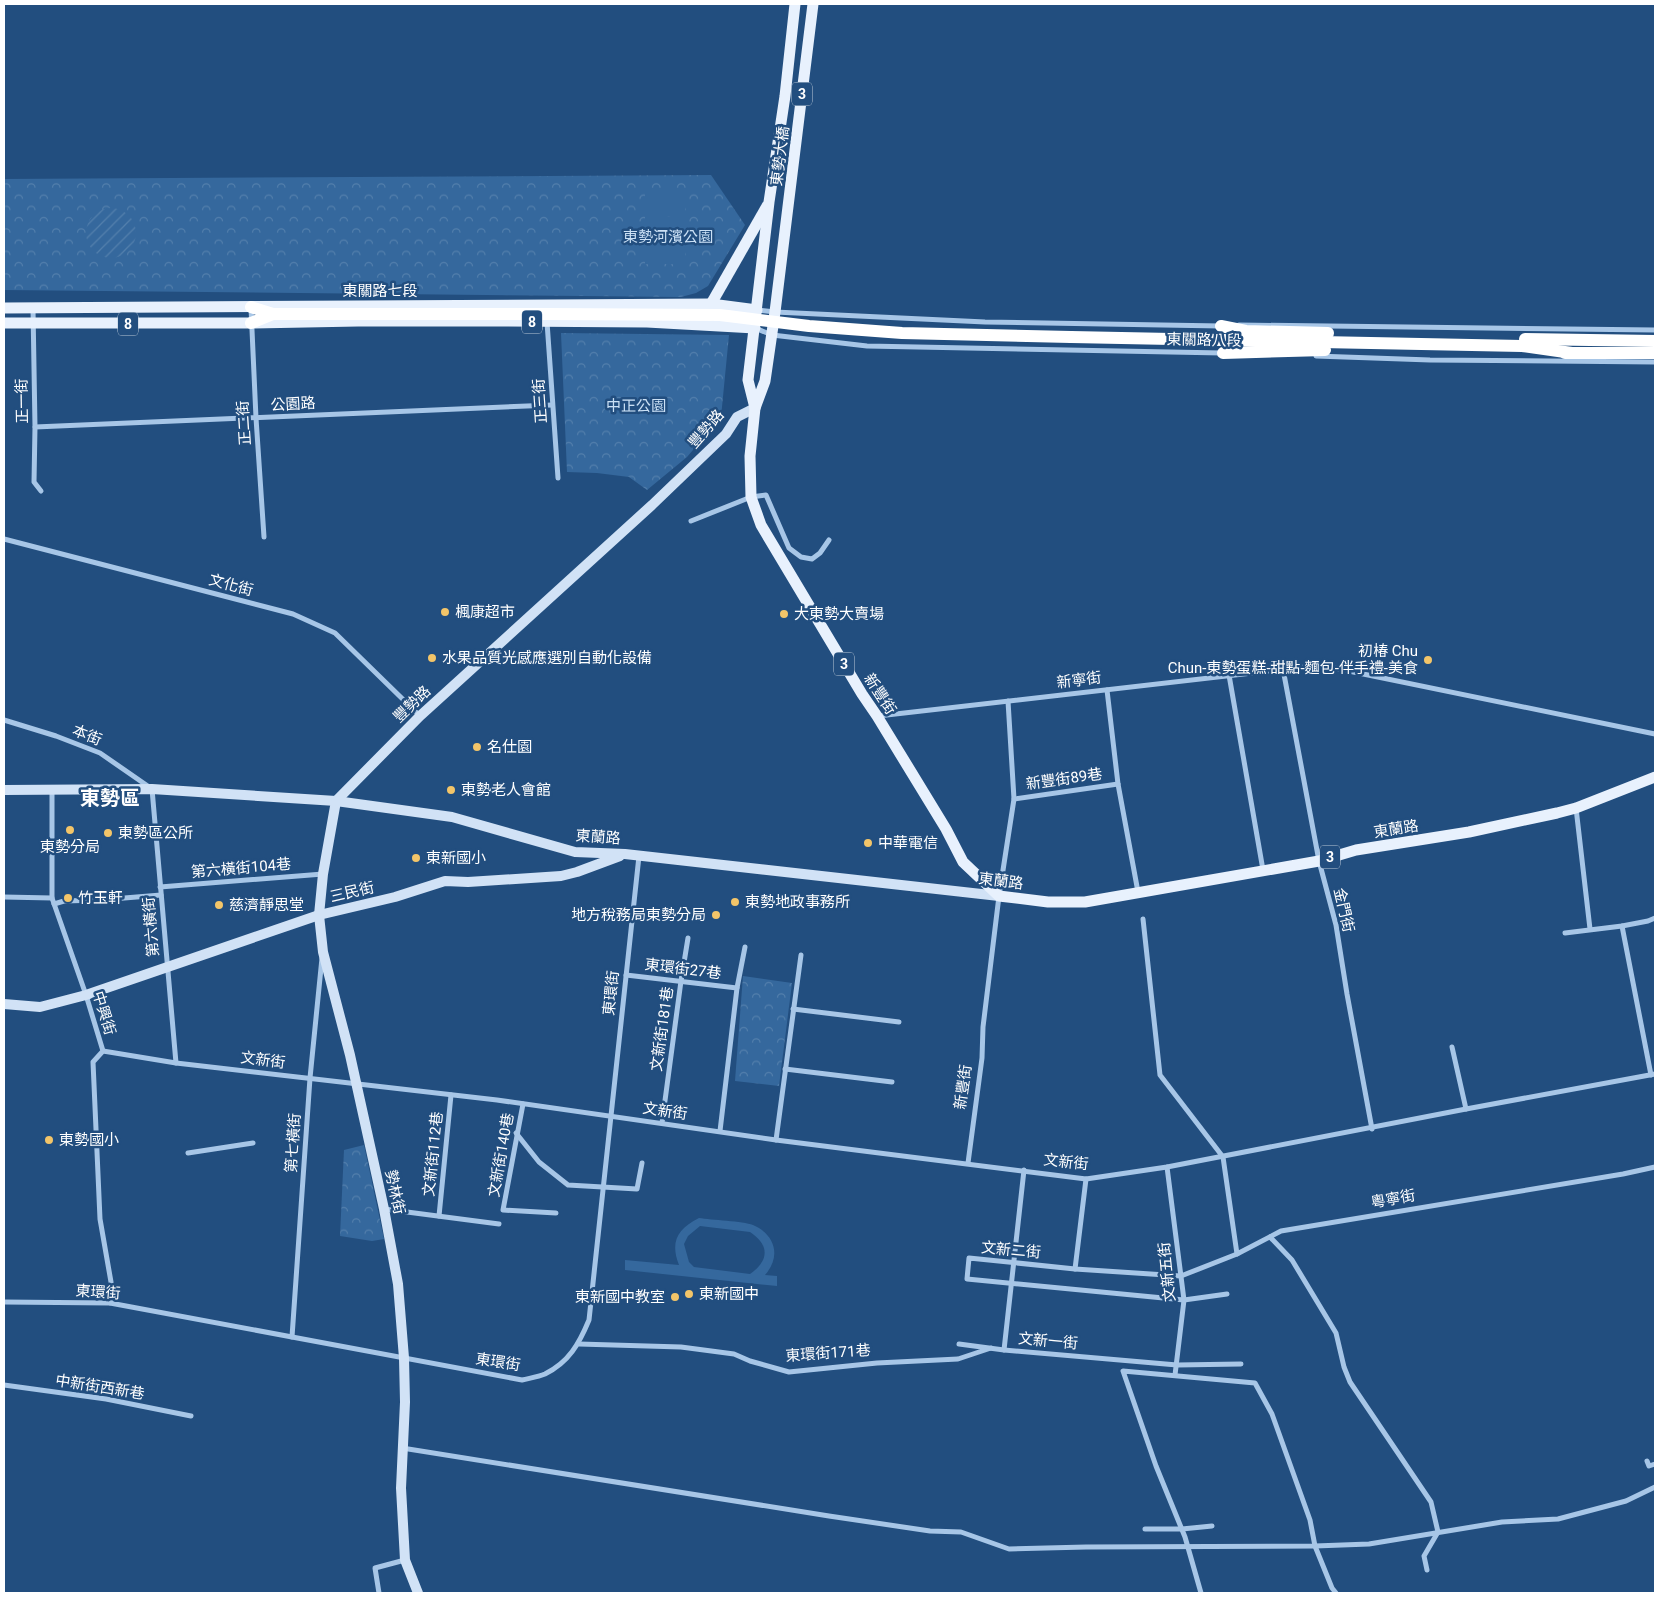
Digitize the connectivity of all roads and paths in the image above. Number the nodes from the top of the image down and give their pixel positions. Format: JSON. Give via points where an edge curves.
{"nodes":[{"id":1,"x":795,"y":4,"type":"edge"},
{"id":2,"x":813,"y":4,"type":"edge"},
{"id":3,"x":769,"y":202,"type":"junction"},
{"id":4,"x":647,"y":304,"type":"junction"},
{"id":5,"x":711,"y":304,"type":"junction"},
{"id":6,"x":109,"y":307,"type":"junction"},
{"id":7,"x":4,"y":308,"type":"edge"},
{"id":8,"x":34,"y":308,"type":"junction"},
{"id":9,"x":251,"y":308,"type":"junction"},
{"id":10,"x":757,"y":310,"type":"junction"},
{"id":11,"x":775,"y":312,"type":"junction"},
{"id":12,"x":273,"y":314,"type":"junction"},
{"id":13,"x":547,"y":318,"type":"junction"},
{"id":14,"x":647,"y":322,"type":"junction"},
{"id":15,"x":4,"y":323,"type":"edge"},
{"id":16,"x":34,"y":323,"type":"junction"},
{"id":17,"x":109,"y":323,"type":"junction"},
{"id":18,"x":251,"y":323,"type":"junction"},
{"id":19,"x":1220,"y":326,"type":"junction"},
{"id":20,"x":755,"y":328,"type":"junction"},
{"id":21,"x":1655,"y":330,"type":"edge"},
{"id":22,"x":772,"y":335,"type":"junction"},
{"id":23,"x":1655,"y":341,"type":"edge"},
{"id":24,"x":1575,"y":347,"type":"junction"},
{"id":25,"x":1223,"y":353,"type":"junction"},
{"id":26,"x":1655,"y":354,"type":"edge"},
{"id":27,"x":1655,"y":362,"type":"edge"},
{"id":28,"x":552,"y":405,"type":"junction"},
{"id":29,"x":755,"y":408,"type":"junction"},
{"id":30,"x":256,"y":418,"type":"junction"},
{"id":31,"x":35,"y":427,"type":"junction"},
{"id":32,"x":558,"y":478,"type":"dead end"},
{"id":33,"x":41,"y":491,"type":"dead end"},
{"id":34,"x":751,"y":496,"type":"junction"},
{"id":35,"x":691,"y":521,"type":"dead end"},
{"id":36,"x":264,"y":537,"type":"dead end"},
{"id":37,"x":4,"y":539,"type":"edge"},
{"id":38,"x":829,"y":540,"type":"dead end"},
{"id":39,"x":1283,"y":669,"type":"junction"},
{"id":40,"x":1229,"y":675,"type":"junction"},
{"id":41,"x":1107,"y":690,"type":"junction"},
{"id":42,"x":1008,"y":701,"type":"junction"},
{"id":43,"x":420,"y":716,"type":"junction"},
{"id":44,"x":877,"y":716,"type":"junction"},
{"id":45,"x":4,"y":720,"type":"edge"},
{"id":46,"x":1655,"y":734,"type":"edge"},
{"id":47,"x":1655,"y":777,"type":"edge"},
{"id":48,"x":1118,"y":784,"type":"junction"},
{"id":49,"x":152,"y":789,"type":"junction"},
{"id":50,"x":4,"y":790,"type":"edge"},
{"id":51,"x":52,"y":790,"type":"junction"},
{"id":52,"x":1014,"y":799,"type":"junction"},
{"id":53,"x":336,"y":801,"type":"junction"},
{"id":54,"x":1576,"y":808,"type":"junction"},
{"id":55,"x":626,"y":854,"type":"junction"},
{"id":56,"x":639,"y":856,"type":"junction"},
{"id":57,"x":1319,"y":861,"type":"junction"},
{"id":58,"x":1263,"y":870,"type":"junction"},
{"id":59,"x":324,"y":874,"type":"junction"},
{"id":60,"x":160,"y":887,"type":"junction"},
{"id":61,"x":1138,"y":892,"type":"junction"},
{"id":62,"x":161,"y":894,"type":"junction"},
{"id":63,"x":999,"y":896,"type":"junction"},
{"id":64,"x":4,"y":898,"type":"edge"},
{"id":65,"x":53,"y":901,"type":"junction"},
{"id":66,"x":319,"y":914,"type":"junction"},
{"id":67,"x":1655,"y":918,"type":"edge"},
{"id":68,"x":1143,"y":919,"type":"dead end"},
{"id":69,"x":1622,"y":926,"type":"junction"},
{"id":70,"x":1590,"y":929,"type":"junction"},
{"id":71,"x":1565,"y":932,"type":"dead end"},
{"id":72,"x":688,"y":938,"type":"dead end"},
{"id":73,"x":745,"y":946,"type":"dead end"},
{"id":74,"x":322,"y":952,"type":"junction"},
{"id":75,"x":801,"y":955,"type":"dead end"},
{"id":76,"x":167,"y":966,"type":"junction"},
{"id":77,"x":626,"y":975,"type":"junction"},
{"id":78,"x":681,"y":982,"type":"junction"},
{"id":79,"x":737,"y":988,"type":"junction"},
{"id":80,"x":86,"y":994,"type":"junction"},
{"id":81,"x":4,"y":1004,"type":"edge"},
{"id":82,"x":794,"y":1009,"type":"junction"},
{"id":83,"x":900,"y":1022,"type":"dead end"},
{"id":84,"x":1452,"y":1047,"type":"dead end"},
{"id":85,"x":103,"y":1051,"type":"junction"},
{"id":86,"x":176,"y":1063,"type":"junction"},
{"id":87,"x":785,"y":1069,"type":"junction"},
{"id":88,"x":1653,"y":1075,"type":"edge"},
{"id":89,"x":310,"y":1078,"type":"junction"},
{"id":90,"x":892,"y":1082,"type":"dead end"},
{"id":91,"x":356,"y":1084,"type":"junction"},
{"id":92,"x":451,"y":1095,"type":"junction"},
{"id":93,"x":523,"y":1104,"type":"junction"},
{"id":94,"x":1466,"y":1109,"type":"junction"},
{"id":95,"x":610,"y":1116,"type":"junction"},
{"id":96,"x":662,"y":1123,"type":"junction"},
{"id":97,"x":1372,"y":1128,"type":"junction"},
{"id":98,"x":720,"y":1131,"type":"junction"},
{"id":99,"x":516,"y":1133,"type":"junction"},
{"id":100,"x":776,"y":1140,"type":"junction"},
{"id":101,"x":253,"y":1143,"type":"dead end"},
{"id":102,"x":188,"y":1153,"type":"dead end"},
{"id":103,"x":1223,"y":1157,"type":"junction"},
{"id":104,"x":968,"y":1162,"type":"junction"},
{"id":105,"x":642,"y":1163,"type":"dead end"},
{"id":106,"x":1167,"y":1167,"type":"junction"},
{"id":107,"x":1655,"y":1167,"type":"edge"},
{"id":108,"x":1024,"y":1170,"type":"junction"},
{"id":109,"x":1086,"y":1178,"type":"junction"},
{"id":110,"x":603,"y":1188,"type":"junction"},
{"id":111,"x":384,"y":1209,"type":"junction"},
{"id":112,"x":556,"y":1213,"type":"dead end"},
{"id":113,"x":439,"y":1216,"type":"junction"},
{"id":114,"x":499,"y":1224,"type":"dead end"},
{"id":115,"x":1270,"y":1237,"type":"junction"},
{"id":116,"x":1237,"y":1254,"type":"junction"},
{"id":117,"x":1014,"y":1262,"type":"junction"},
{"id":118,"x":1075,"y":1269,"type":"junction"},
{"id":119,"x":1181,"y":1276,"type":"junction"},
{"id":120,"x":1012,"y":1284,"type":"junction"},
{"id":121,"x":1227,"y":1294,"type":"dead end"},
{"id":122,"x":1184,"y":1300,"type":"junction"},
{"id":123,"x":4,"y":1302,"type":"edge"},
{"id":124,"x":110,"y":1303,"type":"junction"},
{"id":125,"x":292,"y":1337,"type":"junction"},
{"id":126,"x":579,"y":1344,"type":"junction"},
{"id":127,"x":959,"y":1344,"type":"dead end"},
{"id":128,"x":991,"y":1348,"type":"junction"},
{"id":129,"x":1004,"y":1350,"type":"junction"},
{"id":130,"x":404,"y":1358,"type":"junction"},
{"id":131,"x":1241,"y":1364,"type":"dead end"},
{"id":132,"x":1177,"y":1365,"type":"junction"},
{"id":133,"x":1176,"y":1375,"type":"junction"},
{"id":134,"x":4,"y":1385,"type":"edge"},
{"id":135,"x":191,"y":1416,"type":"dead end"},
{"id":136,"x":402,"y":1448,"type":"junction"},
{"id":137,"x":1647,"y":1461,"type":"dead end"},
{"id":138,"x":1655,"y":1464,"type":"edge"},
{"id":139,"x":1655,"y":1487,"type":"edge"},
{"id":140,"x":1212,"y":1526,"type":"dead end"},
{"id":141,"x":1145,"y":1529,"type":"dead end"},
{"id":142,"x":1182,"y":1530,"type":"junction"},
{"id":143,"x":1438,"y":1532,"type":"junction"},
{"id":144,"x":1315,"y":1546,"type":"junction"},
{"id":145,"x":1188,"y":1548,"type":"junction"},
{"id":146,"x":405,"y":1560,"type":"junction"},
{"id":147,"x":1427,"y":1570,"type":"dead end"},
{"id":148,"x":379,"y":1593,"type":"edge"},
{"id":149,"x":418,"y":1593,"type":"edge"},
{"id":150,"x":1200,"y":1593,"type":"edge"},
{"id":151,"x":1336,"y":1593,"type":"edge"}],
"edges":[{"from":1,"to":3,"type":"main road","name":"東勢大橋","number":"3"},
{"from":2,"to":11,"type":"main road","name":"東勢大橋","number":"3"},
{"from":3,"to":5,"type":"main road"},
{"from":3,"to":10,"type":"main road","name":"東勢大橋","number":"3"},
{"from":4,"to":5,"type":"main road","name":"東關路七段","number":"8"},
{"from":4,"to":9,"type":"main road","name":"東關路七段","number":"8"},
{"from":4,"to":14,"type":"main road"},
{"from":5,"to":10,"type":"main road","name":"東關路七段","number":"8"},
{"from":6,"to":8,"type":"main road","name":"東關路七段","number":"8"},
{"from":6,"to":9,"type":"main road","name":"東關路七段","number":"8"},
{"from":6,"to":17,"type":"street"},
{"from":7,"to":8,"type":"main road","name":"東關路七段","number":"8"},
{"from":8,"to":16,"type":"street","name":"正一街"},
{"from":9,"to":12,"type":"highway"},
{"from":9,"to":18,"type":"street","name":"正二街"},
{"from":10,"to":11,"type":"street","name":"東關路八段"},
{"from":10,"to":20,"type":"main road","number":"3"},
{"from":11,"to":19,"type":"street","name":"東關路八段","via":[[985,322]]},
{"from":11,"to":22,"type":"main road","number":"3"},
{"from":12,"to":13,"type":"highway"},
{"from":12,"to":18,"type":"highway"},
{"from":13,"to":14,"type":"main road","name":"東關路七段","number":"8"},
{"from":13,"to":18,"type":"main road","name":"東關路七段","number":"8"},
{"from":13,"to":24,"type":"highway","bridge":true,"via":[[720,315],[902,334]]},
{"from":13,"to":28,"type":"street","name":"正三街"},
{"from":14,"to":20,"type":"main road","name":"東關路七段","number":"8"},
{"from":15,"to":16,"type":"main road","name":"東關路七段","number":"8"},
{"from":16,"to":17,"type":"main road","name":"東關路七段","number":"8"},
{"from":16,"to":31,"type":"street","name":"正一街"},
{"from":17,"to":18,"type":"main road","name":"東關路七段","number":"8"},
{"from":18,"to":30,"type":"street","name":"正二街"},
{"from":19,"to":21,"type":"street","name":"東關路八段"},
{"from":19,"to":24,"type":"highway","via":[[1246,331]]},
{"from":20,"to":22,"type":"street","name":"東關路八段"},
{"from":20,"to":29,"type":"main road","number":"3","via":[[748,380]]},
{"from":22,"to":25,"type":"street","name":"東關路八段","via":[[866,346]]},
{"from":22,"to":29,"type":"main road","number":"3","via":[[765,381]]},
{"from":23,"to":24,"type":"highway"},
{"from":24,"to":25,"type":"highway"},
{"from":24,"to":26,"type":"highway"},
{"from":25,"to":27,"type":"street","name":"東關路八段","via":[[1430,360]]},
{"from":28,"to":30,"type":"street","name":"公園路"},
{"from":28,"to":32,"type":"street","name":"正三街"},
{"from":29,"to":34,"type":"main road","name":"新豐街","number":"3","via":[[750,456]]},
{"from":29,"to":43,"type":"street","name":"豐勢路","via":[[736,417],[726,434],[652,505]]},
{"from":30,"to":31,"type":"street","name":"公園路"},
{"from":30,"to":36,"type":"street","name":"正二街"},
{"from":31,"to":33,"type":"street","name":"正一街","via":[[34,482]]},
{"from":34,"to":35,"type":"street"},
{"from":34,"to":38,"type":"street","via":[[766,495],[789,548],[800,557],[812,559]]},
{"from":34,"to":44,"type":"main road","name":"新豐街","number":"3","via":[[760,525]]},
{"from":37,"to":43,"type":"street","name":"文化街","via":[[293,614],[336,633]]},
{"from":39,"to":40,"type":"street","name":"新寧街"},
{"from":39,"to":46,"type":"street","via":[[1334,668]]},
{"from":39,"to":57,"type":"street","name":"金門街"},
{"from":40,"to":41,"type":"street","name":"新寧街"},
{"from":40,"to":58,"type":"street"},
{"from":41,"to":42,"type":"street","name":"新寧街"},
{"from":41,"to":48,"type":"street"},
{"from":42,"to":44,"type":"street","name":"新寧街"},
{"from":42,"to":52,"type":"street","name":"新豐街"},
{"from":43,"to":53,"type":"street","name":"豐勢路"},
{"from":44,"to":63,"type":"main road","name":"新豐街","number":"3","via":[[963,862]]},
{"from":45,"to":49,"type":"street","name":"本街","via":[[100,753]]},
{"from":47,"to":54,"type":"main road","name":"東蘭路","number":"3"},
{"from":48,"to":52,"type":"street","name":"新豐街89巷"},
{"from":48,"to":61,"type":"street"},
{"from":49,"to":51,"type":"street"},
{"from":49,"to":53,"type":"street"},
{"from":49,"to":60,"type":"street","name":"第六橫街"},
{"from":50,"to":51,"type":"street"},
{"from":51,"to":65,"type":"street","name":"中興街"},
{"from":52,"to":63,"type":"street","name":"新豐街"},
{"from":53,"to":55,"type":"street","name":"東蘭路","via":[[452,817],[575,852]]},
{"from":53,"to":59,"type":"street","name":"勢林街"},
{"from":54,"to":57,"type":"main road","name":"東蘭路","number":"3","via":[[1469,832],[1356,850]]},
{"from":54,"to":70,"type":"street"},
{"from":55,"to":56,"type":"street","name":"東蘭路"},
{"from":55,"to":66,"type":"street","name":"三民街","via":[[561,876],[445,881],[395,897]]},
{"from":56,"to":63,"type":"street","name":"東蘭路"},
{"from":56,"to":77,"type":"street","name":"東環街"},
{"from":57,"to":58,"type":"main road","name":"東蘭路","number":"3"},
{"from":57,"to":97,"type":"street","name":"金門街","via":[[1336,925]]},
{"from":58,"to":61,"type":"main road","name":"東蘭路","number":"3"},
{"from":59,"to":60,"type":"street","name":"第六橫街104巷"},
{"from":59,"to":66,"type":"street","name":"勢林街"},
{"from":60,"to":62,"type":"street","name":"第六橫街"},
{"from":61,"to":63,"type":"main road","name":"東蘭路","number":"3","via":[[1082,902]]},
{"from":62,"to":65,"type":"street"},
{"from":62,"to":76,"type":"street","name":"第六橫街"},
{"from":63,"to":104,"type":"street","name":"新豐街"},
{"from":64,"to":65,"type":"street"},
{"from":65,"to":80,"type":"street","name":"中興街"},
{"from":66,"to":74,"type":"street","name":"勢林街"},
{"from":66,"to":76,"type":"street","name":"三民街"},
{"from":67,"to":69,"type":"street"},
{"from":68,"to":103,"type":"street","via":[[1160,1075]]},
{"from":69,"to":70,"type":"street"},
{"from":69,"to":88,"type":"street"},
{"from":70,"to":71,"type":"street"},
{"from":72,"to":78,"type":"street","name":"文新街181巷"},
{"from":73,"to":79,"type":"street"},
{"from":74,"to":89,"type":"street","name":"第七橫街"},
{"from":74,"to":91,"type":"street","name":"勢林街"},
{"from":75,"to":82,"type":"street"},
{"from":76,"to":80,"type":"street","name":"三民街"},
{"from":76,"to":86,"type":"street","name":"第六橫街"},
{"from":77,"to":78,"type":"street","name":"東環街27巷"},
{"from":77,"to":95,"type":"street","name":"東環街"},
{"from":78,"to":79,"type":"street","name":"東環街27巷"},
{"from":78,"to":96,"type":"street","name":"文新街181巷"},
{"from":79,"to":98,"type":"street"},
{"from":80,"to":81,"type":"street","name":"三民街","via":[[40,1007]]},
{"from":80,"to":85,"type":"street","name":"中興街"},
{"from":82,"to":83,"type":"street"},
{"from":82,"to":87,"type":"street"},
{"from":84,"to":94,"type":"street"},
{"from":85,"to":86,"type":"street","name":"文新街"},
{"from":85,"to":124,"type":"street","name":"中興街","via":[[93,1062],[100,1220],[111,1282]]},
{"from":86,"to":89,"type":"street","name":"文新街"},
{"from":87,"to":90,"type":"street"},
{"from":87,"to":100,"type":"street"},
{"from":88,"to":94,"type":"street"},
{"from":89,"to":91,"type":"street","name":"文新街"},
{"from":89,"to":125,"type":"street","name":"第七橫街"},
{"from":91,"to":92,"type":"street","name":"文新街"},
{"from":91,"to":111,"type":"street","name":"勢林街"},
{"from":92,"to":93,"type":"street","name":"文新街"},
{"from":92,"to":113,"type":"street","name":"文新街112巷"},
{"from":93,"to":95,"type":"street","name":"文新街"},
{"from":93,"to":99,"type":"street","name":"文新街140巷"},
{"from":94,"to":97,"type":"street"},
{"from":95,"to":96,"type":"street","name":"文新街"},
{"from":95,"to":110,"type":"street","name":"東環街"},
{"from":96,"to":98,"type":"street","name":"文新街"},
{"from":97,"to":103,"type":"street"},
{"from":98,"to":100,"type":"street","name":"文新街"},
{"from":99,"to":110,"type":"street","via":[[539,1162],[568,1186]]},
{"from":99,"to":112,"type":"street","name":"文新街140巷","via":[[503,1210]]},
{"from":100,"to":104,"type":"street","name":"文新街"},
{"from":101,"to":102,"type":"street"},
{"from":103,"to":106,"type":"street","name":"文新街"},
{"from":103,"to":116,"type":"street"},
{"from":104,"to":108,"type":"street","name":"文新街"},
{"from":105,"to":110,"type":"street","via":[[637,1189]]},
{"from":106,"to":109,"type":"street","name":"文新街"},
{"from":106,"to":119,"type":"street","name":"文新五街"},
{"from":107,"to":115,"type":"street","name":"粵寧街","via":[[1281,1231]]},
{"from":108,"to":109,"type":"street","name":"文新街"},
{"from":108,"to":117,"type":"street","name":"文新一街"},
{"from":109,"to":118,"type":"street"},
{"from":110,"to":126,"type":"street","name":"東環街","via":[[589,1320]]},
{"from":111,"to":113,"type":"street"},
{"from":111,"to":130,"type":"street","name":"勢林街","via":[[398,1284]]},
{"from":113,"to":114,"type":"street"},
{"from":115,"to":116,"type":"street","name":"粵寧街"},
{"from":115,"to":143,"type":"street","via":[[1292,1260],[1336,1334],[1350,1382],[1431,1502]]},
{"from":116,"to":119,"type":"street","name":"文新二街"},
{"from":117,"to":118,"type":"street","name":"文新二街"},
{"from":117,"to":120,"type":"street","name":"文新一街"},
{"from":117,"to":120,"type":"street","name":"文新二街","via":[[969,1258],[967,1278]]},
{"from":118,"to":119,"type":"street","name":"文新二街"},
{"from":119,"to":122,"type":"street","name":"文新五街"},
{"from":120,"to":122,"type":"street","name":"文新二街"},
{"from":120,"to":129,"type":"street","name":"文新一街"},
{"from":121,"to":122,"type":"street","name":"文新二街"},
{"from":122,"to":132,"type":"street","name":"文新五街"},
{"from":123,"to":124,"type":"street","name":"東環街"},
{"from":124,"to":125,"type":"street","name":"東環街"},
{"from":125,"to":130,"type":"street","name":"東環街"},
{"from":126,"to":128,"type":"street","name":"東環街171巷","via":[[681,1347],[734,1354],[789,1372],[958,1359]]},
{"from":126,"to":130,"type":"street","name":"東環街","via":[[563,1362],[544,1374],[522,1380]]},
{"from":127,"to":128,"type":"street"},
{"from":128,"to":129,"type":"street"},
{"from":129,"to":132,"type":"street","name":"文新一街"},
{"from":130,"to":136,"type":"street","name":"勢林街"},
{"from":131,"to":132,"type":"street","name":"文新一街"},
{"from":132,"to":133,"type":"street","name":"文新五街"},
{"from":133,"to":142,"type":"street","via":[[1123,1371]]},
{"from":133,"to":144,"type":"street","via":[[1255,1383],[1272,1414],[1310,1520]]},
{"from":134,"to":135,"type":"street","name":"中新街西新巷","via":[[106,1399]]},
{"from":136,"to":145,"type":"street","via":[[829,1516],[930,1531],[961,1532],[1009,1549]]},
{"from":136,"to":146,"type":"street","name":"勢林街"},
{"from":137,"to":138,"type":"street","via":[[1649,1466]]},
{"from":139,"to":143,"type":"street","via":[[1626,1501],[1558,1519],[1502,1522]]},
{"from":140,"to":142,"type":"street"},
{"from":141,"to":142,"type":"street"},
{"from":142,"to":145,"type":"street"},
{"from":143,"to":144,"type":"street","via":[[1369,1544]]},
{"from":143,"to":147,"type":"street","via":[[1424,1556]]},
{"from":144,"to":145,"type":"street"},
{"from":144,"to":151,"type":"street"},
{"from":145,"to":150,"type":"street"},
{"from":146,"to":148,"type":"street","via":[[374,1568]]},
{"from":146,"to":149,"type":"street","name":"勢林街"}]}
